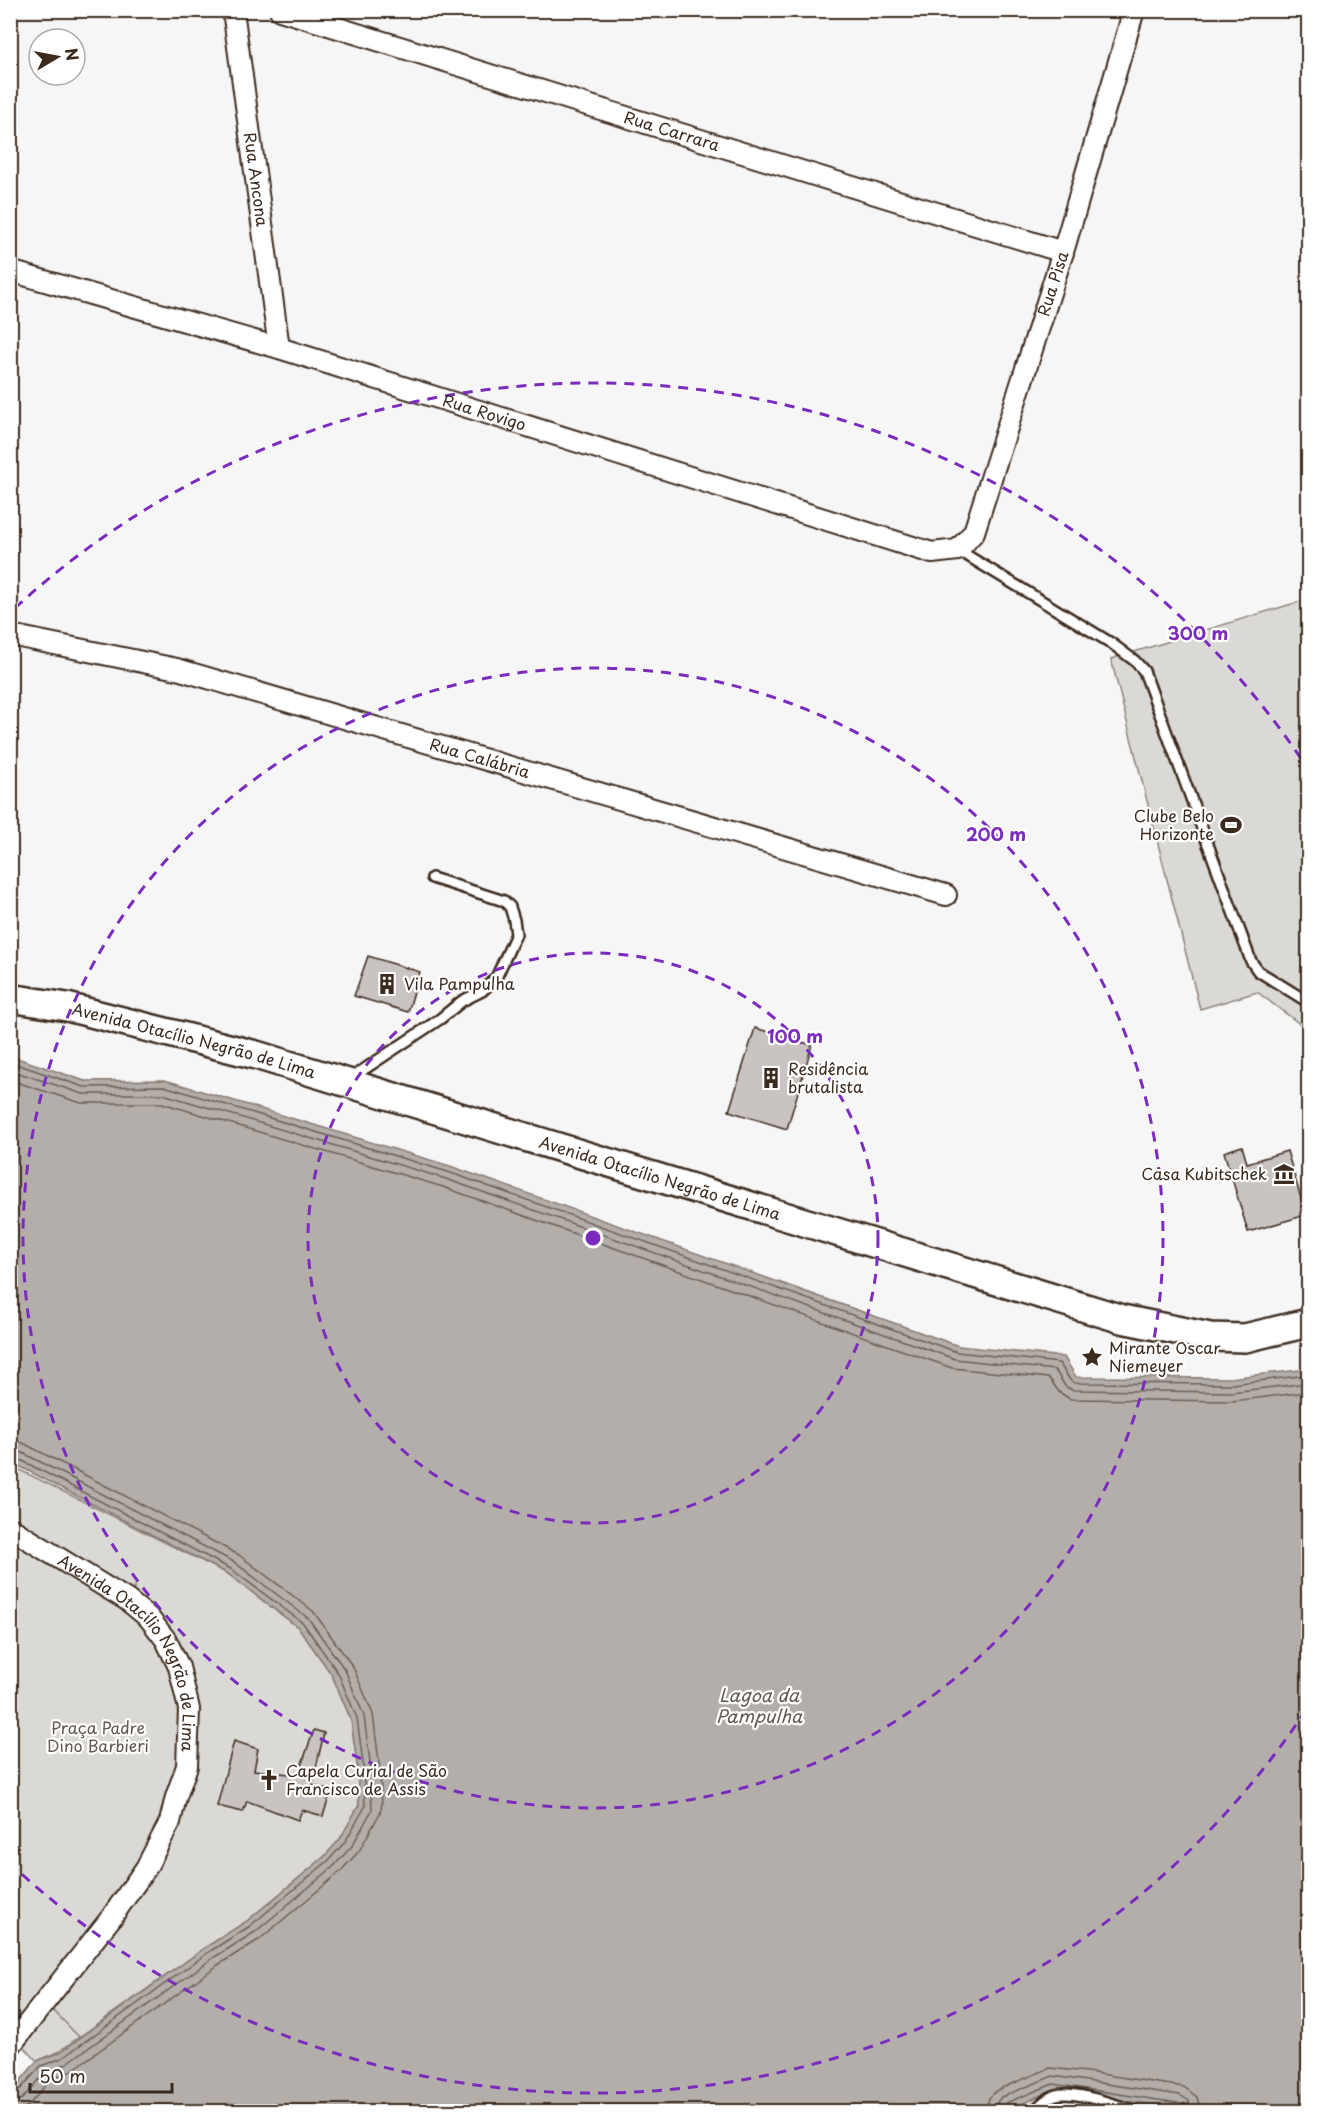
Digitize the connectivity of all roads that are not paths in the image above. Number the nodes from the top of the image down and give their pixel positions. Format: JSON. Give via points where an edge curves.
{"nodes":[{"id":1,"x":232,"y":10,"type":"edge"},
{"id":2,"x":280,"y":10,"type":"edge"},
{"id":3,"x":1134,"y":10,"type":"edge"},
{"id":4,"x":1064,"y":252,"type":"junction"},
{"id":5,"x":10,"y":271,"type":"edge"},
{"id":6,"x":279,"y":348,"type":"junction"},
{"id":7,"x":958,"y":550,"type":"junction"},
{"id":8,"x":10,"y":635,"type":"edge"},
{"id":9,"x":432,"y":878,"type":"dead end"},
{"id":10,"x":946,"y":895,"type":"dead end"},
{"id":11,"x":10,"y":998,"type":"edge"},
{"id":12,"x":1308,"y":1002,"type":"edge"},
{"id":13,"x":344,"y":1082,"type":"junction"},
{"id":14,"x":1308,"y":1323,"type":"edge"},
{"id":15,"x":10,"y":1528,"type":"edge"},
{"id":16,"x":10,"y":2046,"type":"edge"},
{"id":17,"x":1034,"y":2112,"type":"edge"},
{"id":18,"x":1139,"y":2112,"type":"edge"}],
"edges":[{"from":1,"to":6,"type":"street","name":"Rua Ancona"},
{"from":2,"to":4,"type":"street","name":"Rua Carrara"},
{"from":3,"to":4,"type":"street","name":"Rua Pisa"},
{"from":4,"to":7,"type":"street","name":"Rua Pisa","via":[[974,532]]},
{"from":5,"to":6,"type":"street","name":"Rua Rovigo"},
{"from":6,"to":7,"type":"street","name":"Rua Rovigo","via":[[932,553]]},
{"from":7,"to":12,"type":"lane","via":[[1111,643],[1143,671],[1251,961],[1258,970]]},
{"from":8,"to":10,"type":"street","name":"Rua Calábria","via":[[177,669]]},
{"from":9,"to":13,"type":"lane","via":[[504,902],[510,907],[516,934],[496,978],[482,991]]},
{"from":11,"to":13,"type":"street","name":"Avenida Otacílio Negrão de Lima","via":[[67,1007],[234,1049]]},
{"from":13,"to":14,"type":"street","name":"Avenida Otacílio Negrão de Lima","via":[[1122,1319],[1210,1337],[1245,1338]]},
{"from":15,"to":16,"type":"street","name":"Avenida Otacílio Negrão de Lima","via":[[127,1600],[149,1618],[166,1640],[179,1667],[189,1708],[187,1766],[170,1822],[146,1868]]},
{"from":17,"to":18,"type":"lane","via":[[1041,2102],[1072,2094]]}]}
